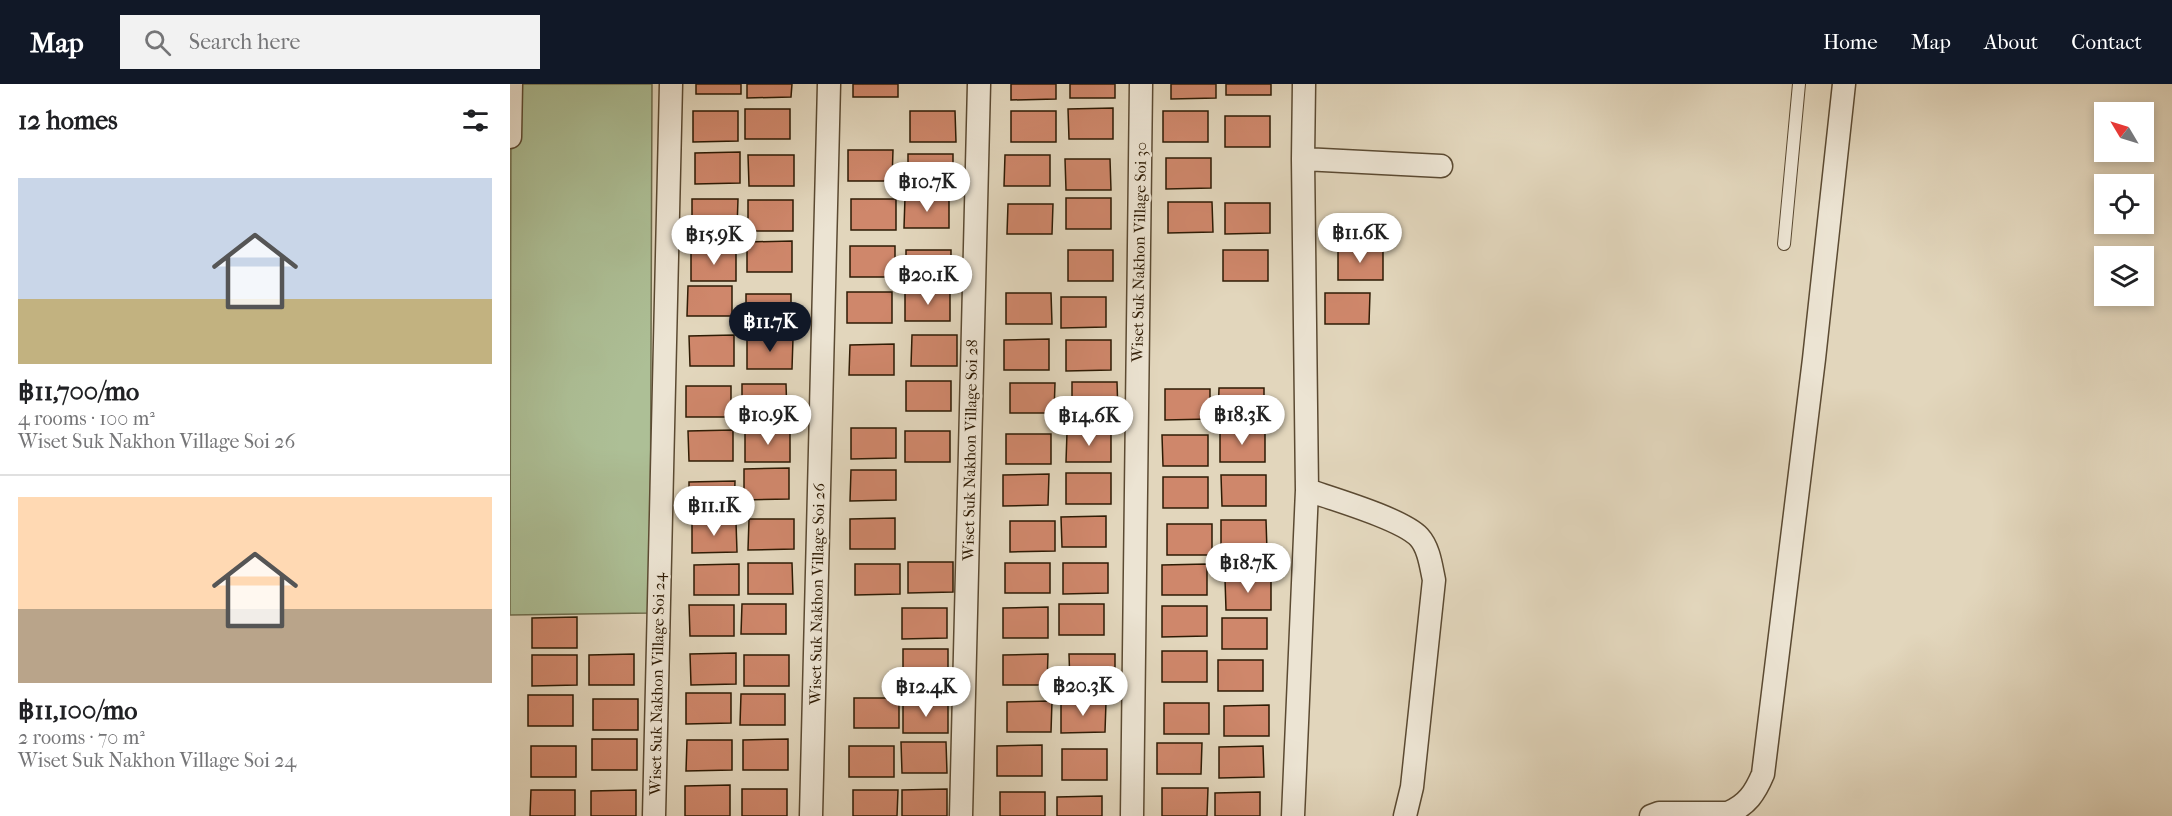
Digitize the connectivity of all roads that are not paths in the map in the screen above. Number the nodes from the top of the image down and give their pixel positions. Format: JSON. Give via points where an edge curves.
{"nodes":[{"id":1,"x":511,"y":84,"type":"edge"},
{"id":2,"x":671,"y":84,"type":"edge"},
{"id":3,"x":829,"y":84,"type":"edge"},
{"id":4,"x":980,"y":84,"type":"edge"},
{"id":5,"x":1141,"y":84,"type":"edge"},
{"id":6,"x":1305,"y":84,"type":"edge"},
{"id":7,"x":1799,"y":84,"type":"edge"},
{"id":8,"x":1844,"y":84,"type":"edge"},
{"id":9,"x":510,"y":137,"type":"edge"},
{"id":10,"x":1303,"y":159,"type":"junction"},
{"id":11,"x":1441,"y":166,"type":"dead end"},
{"id":12,"x":1784,"y":244,"type":"dead end"},
{"id":13,"x":1307,"y":490,"type":"junction"},
{"id":14,"x":654,"y":816,"type":"edge"},
{"id":15,"x":811,"y":816,"type":"edge"},
{"id":16,"x":961,"y":816,"type":"edge"},
{"id":17,"x":1132,"y":816,"type":"edge"},
{"id":18,"x":1293,"y":816,"type":"edge"},
{"id":19,"x":1405,"y":816,"type":"edge"},
{"id":20,"x":1651,"y":816,"type":"edge"}],
"edges":[{"from":1,"to":9,"type":"street"},
{"from":2,"to":14,"type":"street","name":"Wiset Suk Nakhon Village Soi 24"},
{"from":3,"to":15,"type":"street","name":"Wiset Suk Nakhon Village Soi 26"},
{"from":4,"to":16,"type":"street","name":"Wiset Suk Nakhon Village Soi 28"},
{"from":5,"to":17,"type":"street","name":"Wiset Suk Nakhon Village Soi 30"},
{"from":6,"to":10,"type":"street"},
{"from":7,"to":12,"type":"lane"},
{"from":8,"to":20,"type":"street","via":[[1763,774],[1754,795],[1728,813]]},
{"from":10,"to":11,"type":"street"},
{"from":10,"to":13,"type":"street"},
{"from":13,"to":18,"type":"street"},
{"from":13,"to":19,"type":"street","via":[[1404,525],[1420,538],[1428,552],[1434,580],[1412,787]]}]}
